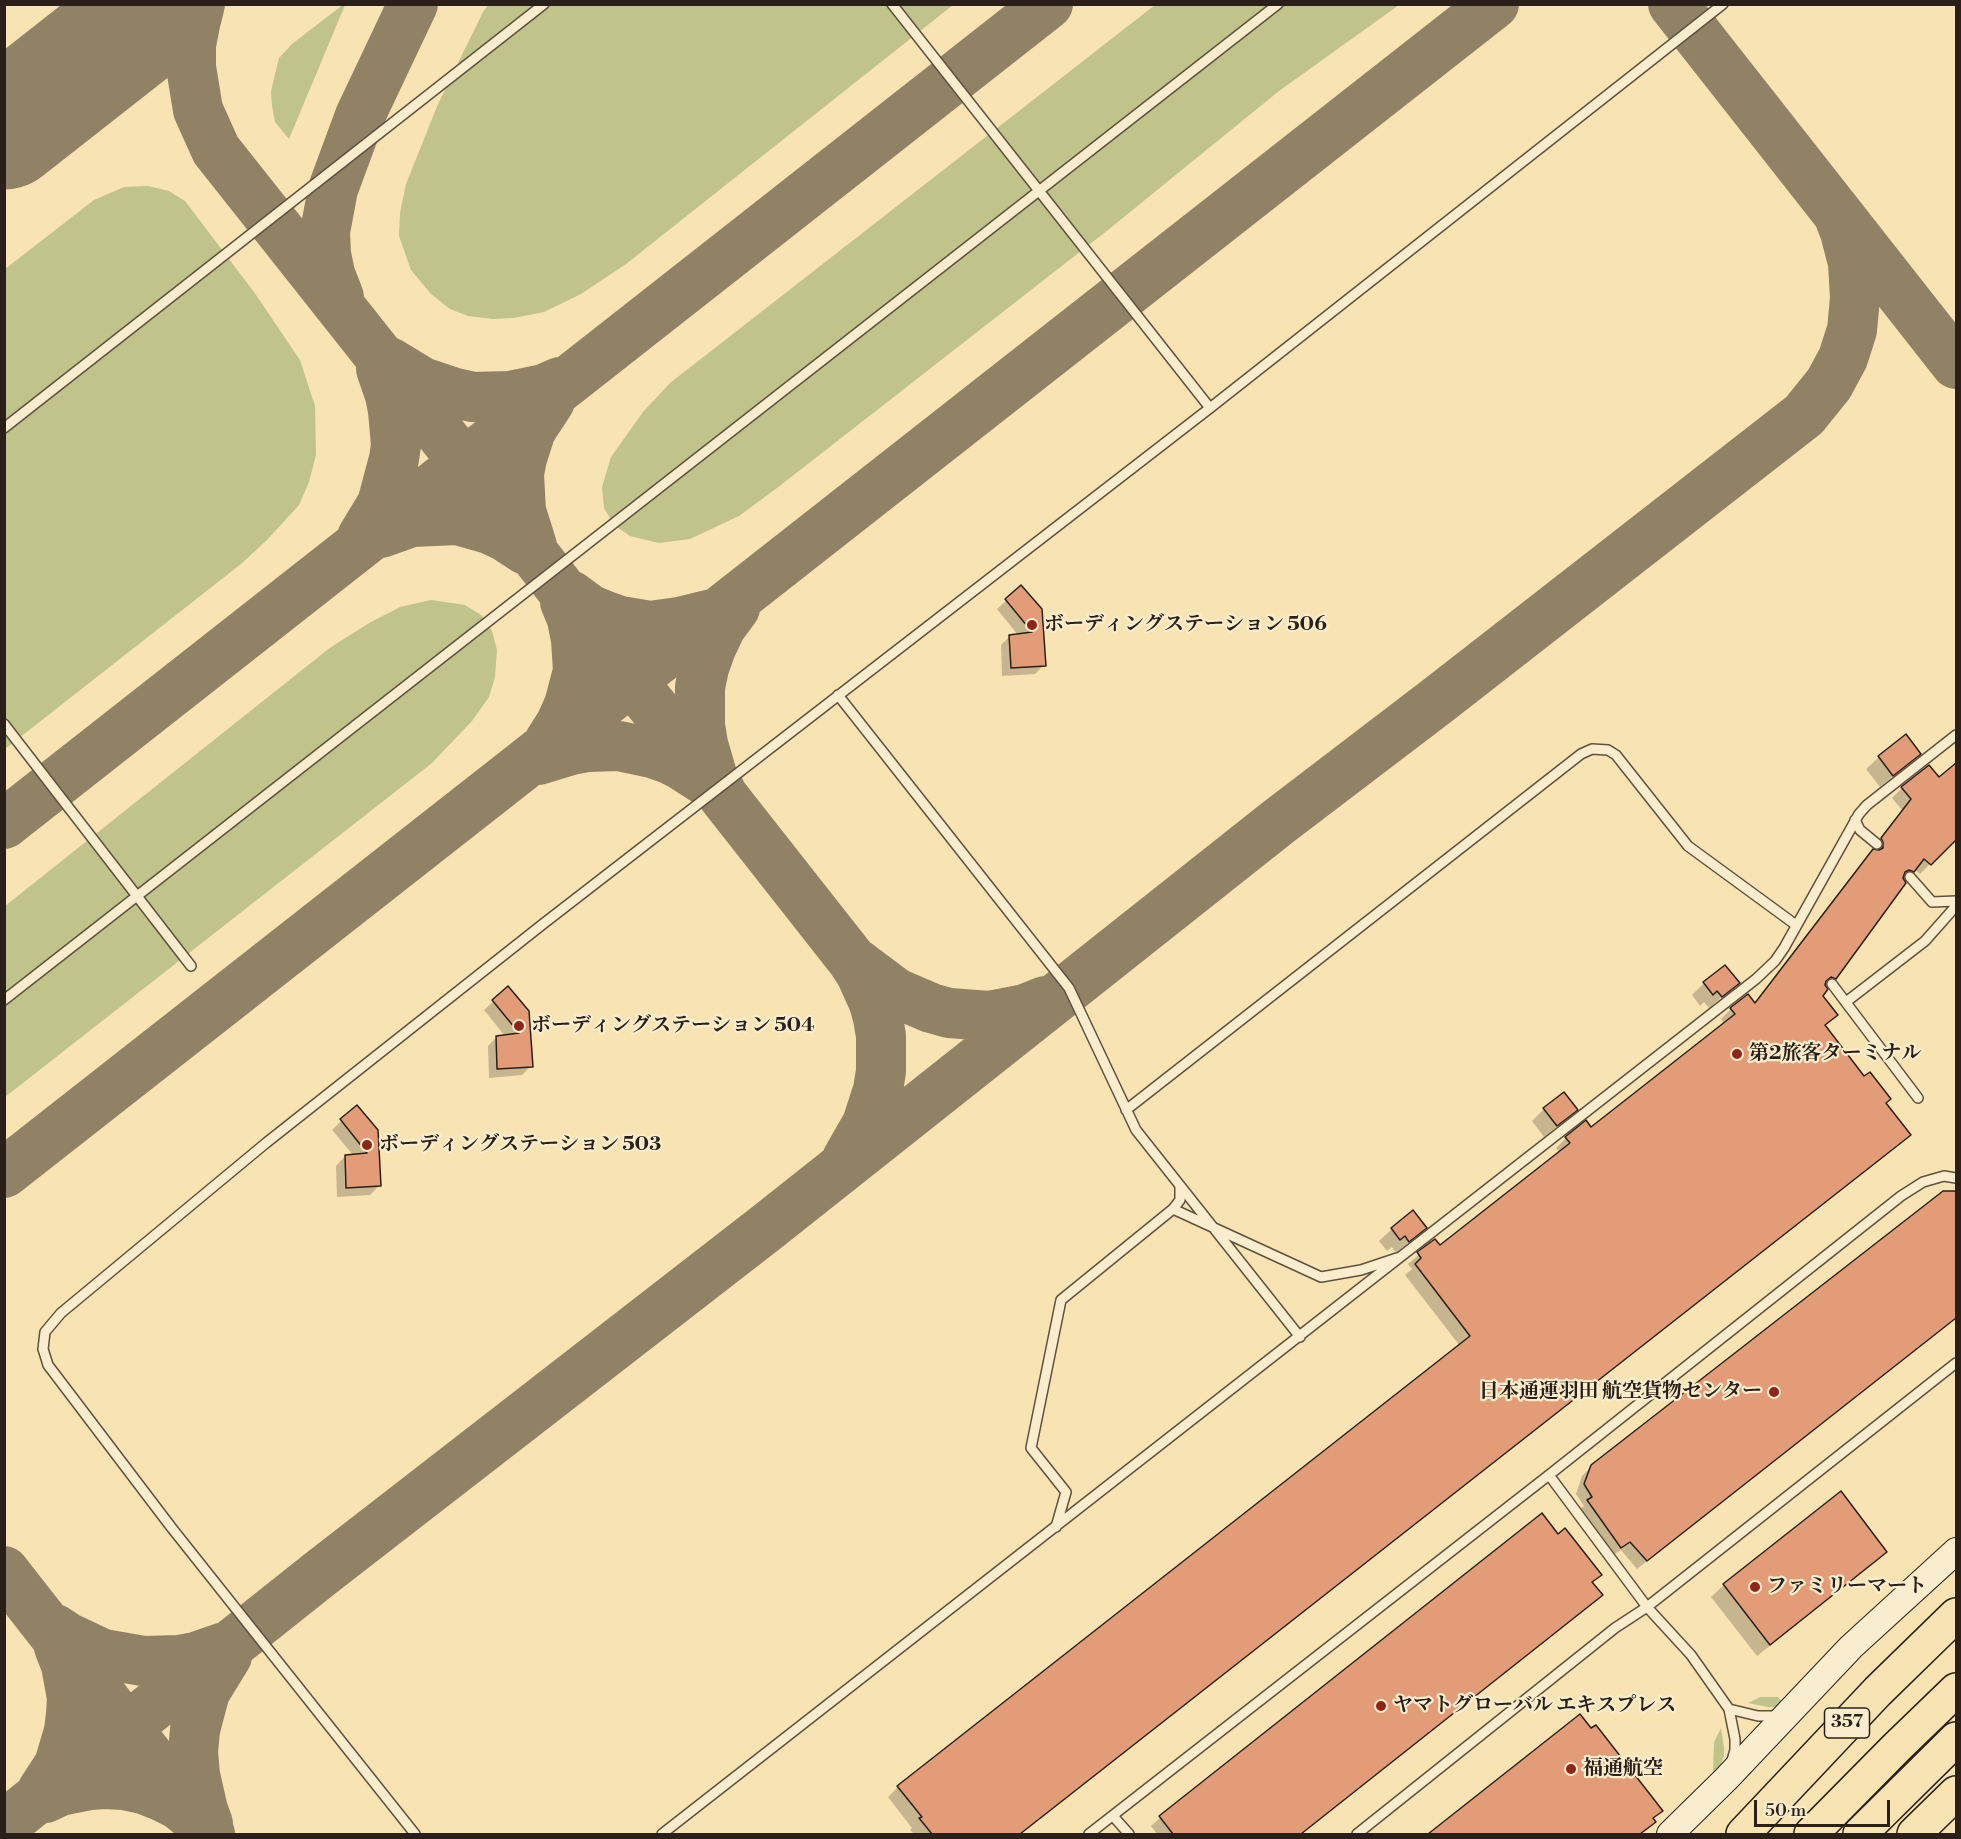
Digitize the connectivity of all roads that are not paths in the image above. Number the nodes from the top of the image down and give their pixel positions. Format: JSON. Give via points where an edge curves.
{"nodes":[{"id":1,"x":544,"y":4,"type":"edge"},
{"id":2,"x":892,"y":4,"type":"edge"},
{"id":3,"x":1278,"y":4,"type":"edge"},
{"id":4,"x":1723,"y":4,"type":"edge"},
{"id":5,"x":1040,"y":191,"type":"junction"},
{"id":6,"x":1210,"y":408,"type":"junction"},
{"id":7,"x":4,"y":428,"type":"edge"},
{"id":8,"x":838,"y":695,"type":"junction"},
{"id":9,"x":4,"y":724,"type":"edge"},
{"id":10,"x":1956,"y":735,"type":"edge"},
{"id":11,"x":1855,"y":820,"type":"junction"},
{"id":12,"x":1877,"y":844,"type":"dead end"},
{"id":13,"x":1910,"y":877,"type":"dead end"},
{"id":14,"x":138,"y":897,"type":"junction"},
{"id":15,"x":1956,"y":901,"type":"edge"},
{"id":16,"x":1956,"y":906,"type":"edge"},
{"id":17,"x":1796,"y":925,"type":"junction"},
{"id":18,"x":191,"y":966,"type":"dead end"},
{"id":19,"x":1832,"y":984,"type":"dead end"},
{"id":20,"x":4,"y":1000,"type":"edge"},
{"id":21,"x":1846,"y":1002,"type":"junction"},
{"id":22,"x":1918,"y":1098,"type":"dead end"},
{"id":23,"x":1126,"y":1110,"type":"junction"},
{"id":24,"x":1956,"y":1178,"type":"edge"},
{"id":25,"x":1180,"y":1186,"type":"junction"},
{"id":26,"x":1173,"y":1209,"type":"junction"},
{"id":27,"x":1213,"y":1228,"type":"junction"},
{"id":28,"x":1405,"y":1255,"type":"junction"},
{"id":29,"x":1300,"y":1337,"type":"junction"},
{"id":30,"x":1956,"y":1363,"type":"edge"},
{"id":31,"x":1549,"y":1476,"type":"junction"},
{"id":32,"x":1056,"y":1527,"type":"junction"},
{"id":33,"x":1956,"y":1551,"type":"edge"},
{"id":34,"x":1647,"y":1607,"type":"junction"},
{"id":35,"x":1956,"y":1615,"type":"edge"},
{"id":36,"x":1956,"y":1690,"type":"edge"},
{"id":37,"x":1729,"y":1709,"type":"junction"},
{"id":38,"x":1791,"y":1711,"type":"junction"},
{"id":39,"x":1956,"y":1740,"type":"edge"},
{"id":40,"x":1726,"y":1779,"type":"junction"},
{"id":41,"x":1956,"y":1792,"type":"edge"},
{"id":42,"x":1113,"y":1816,"type":"junction"},
{"id":43,"x":415,"y":1834,"type":"edge"},
{"id":44,"x":662,"y":1834,"type":"edge"},
{"id":45,"x":1089,"y":1834,"type":"edge"},
{"id":46,"x":1129,"y":1834,"type":"edge"},
{"id":47,"x":1357,"y":1834,"type":"edge"},
{"id":48,"x":1670,"y":1834,"type":"edge"},
{"id":49,"x":1743,"y":1834,"type":"edge"},
{"id":50,"x":1811,"y":1834,"type":"edge"},
{"id":51,"x":1860,"y":1834,"type":"edge"},
{"id":52,"x":1914,"y":1834,"type":"edge"}],
"edges":[{"from":1,"to":7,"type":"lane"},
{"from":2,"to":5,"type":"lane"},
{"from":3,"to":5,"type":"lane"},
{"from":4,"to":6,"type":"lane"},
{"from":5,"to":6,"type":"lane"},
{"from":5,"to":14,"type":"lane"},
{"from":6,"to":8,"type":"lane"},
{"from":8,"to":23,"type":"lane","via":[[1069,988]]},
{"from":8,"to":43,"type":"lane","via":[[266,1143],[61,1313],[45,1332],[43,1349],[48,1365]]},
{"from":9,"to":14,"type":"lane"},
{"from":10,"to":11,"type":"lane","via":[[1867,805]]},
{"from":11,"to":12,"type":"lane","via":[[1860,830]]},
{"from":11,"to":17,"type":"lane"},
{"from":13,"to":15,"type":"lane","via":[[1932,902]]},
{"from":14,"to":18,"type":"lane"},
{"from":14,"to":20,"type":"lane"},
{"from":16,"to":21,"type":"lane","via":[[1925,941]]},
{"from":17,"to":23,"type":"lane","via":[[1688,846],[1616,755],[1592,749]]},
{"from":17,"to":28,"type":"lane","via":[[1788,951],[1756,980]]},
{"from":19,"to":21,"type":"lane"},
{"from":21,"to":22,"type":"lane"},
{"from":23,"to":25,"type":"lane","via":[[1136,1130]]},
{"from":24,"to":31,"type":"lane","via":[[1944,1176],[1923,1182],[1901,1196]]},
{"from":25,"to":26,"type":"lane","via":[[1180,1200]]},
{"from":25,"to":27,"type":"lane"},
{"from":26,"to":27,"type":"lane"},
{"from":26,"to":32,"type":"lane","via":[[1061,1300],[1031,1448],[1066,1492]]},
{"from":27,"to":28,"type":"lane","via":[[1322,1277],[1361,1270]]},
{"from":27,"to":29,"type":"lane"},
{"from":28,"to":29,"type":"lane"},
{"from":29,"to":32,"type":"lane"},
{"from":30,"to":34,"type":"lane"},
{"from":31,"to":34,"type":"lane"},
{"from":31,"to":42,"type":"lane"},
{"from":32,"to":44,"type":"lane"},
{"from":33,"to":38,"type":"street","via":[[1851,1647]]},
{"from":34,"to":37,"type":"lane","via":[[1691,1656]]},
{"from":34,"to":47,"type":"lane","via":[[1615,1628]]},
{"from":35,"to":49,"type":"highway","number":"357"},
{"from":36,"to":50,"type":"highway"},
{"from":37,"to":38,"type":"lane","via":[[1768,1717]]},
{"from":37,"to":40,"type":"lane","via":[[1735,1749]]},
{"from":38,"to":40,"type":"street"},
{"from":39,"to":51,"type":"highway"},
{"from":40,"to":48,"type":"street"},
{"from":41,"to":52,"type":"highway"},
{"from":42,"to":45,"type":"lane"},
{"from":42,"to":46,"type":"lane"}]}
